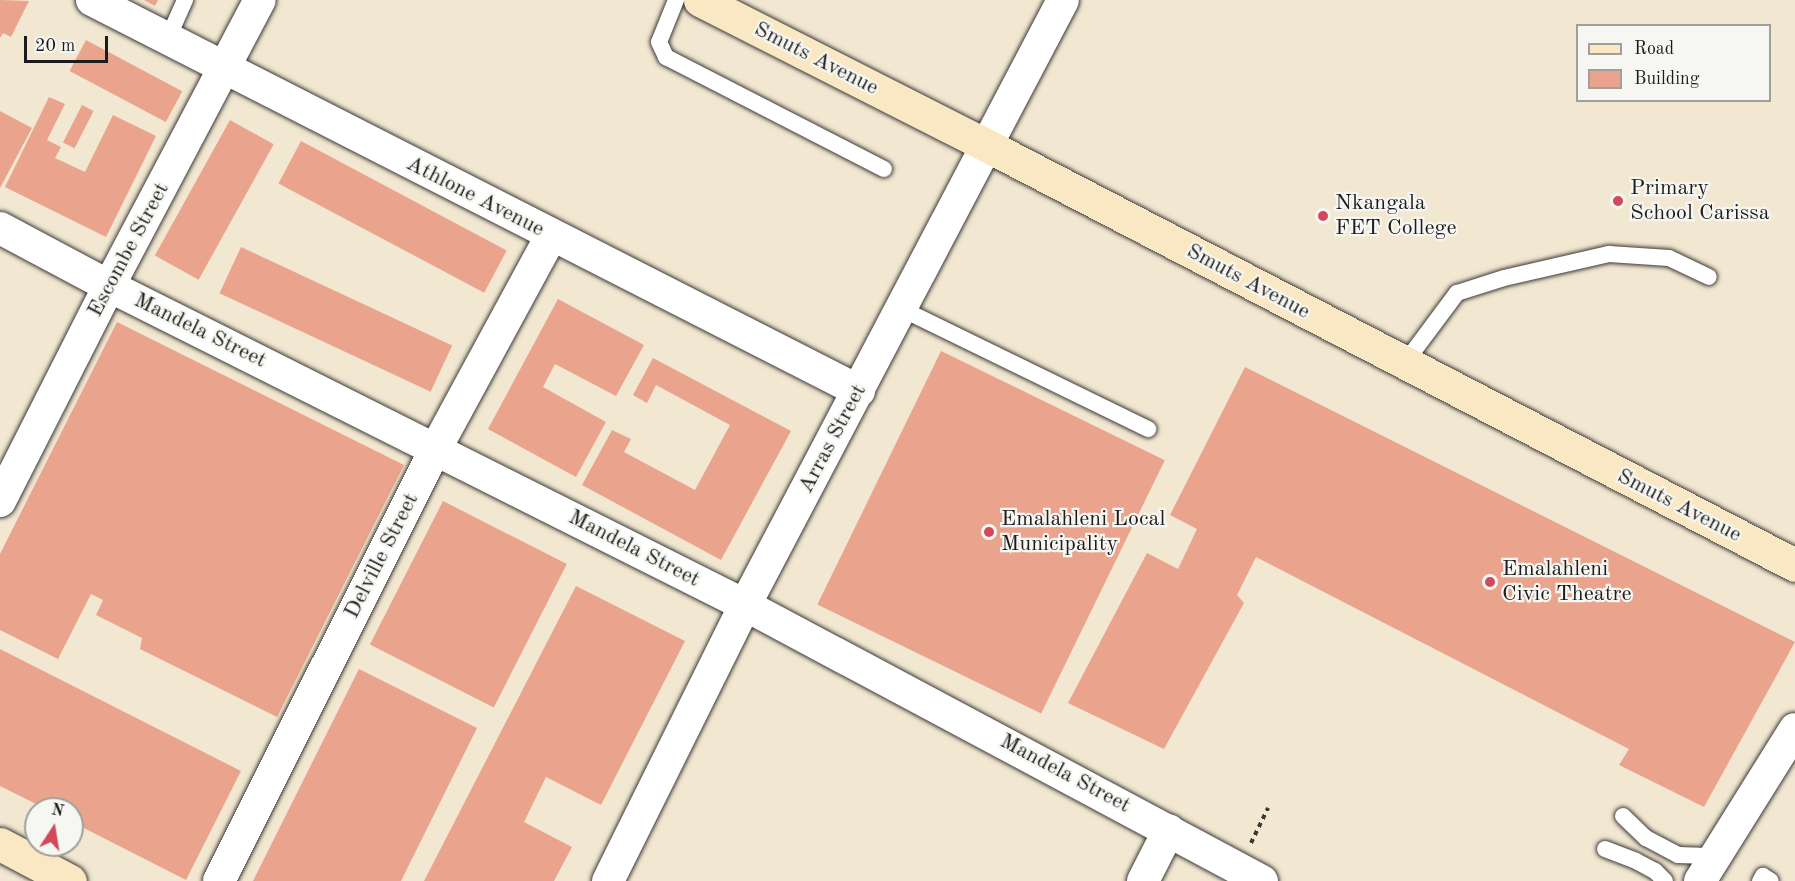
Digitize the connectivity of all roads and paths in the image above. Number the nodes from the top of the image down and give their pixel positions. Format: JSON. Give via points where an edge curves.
{"nodes":[{"id":1,"x":92,"y":0,"type":"edge"},
{"id":2,"x":184,"y":0,"type":"edge"},
{"id":3,"x":260,"y":0,"type":"edge"},
{"id":4,"x":676,"y":0,"type":"edge"},
{"id":5,"x":700,"y":0,"type":"edge"},
{"id":6,"x":1063,"y":0,"type":"edge"},
{"id":7,"x":168,"y":38,"type":"junction"},
{"id":8,"x":226,"y":67,"type":"junction"},
{"id":9,"x":988,"y":146,"type":"junction"},
{"id":10,"x":884,"y":169,"type":"dead end"},
{"id":11,"x":0,"y":228,"type":"edge"},
{"id":12,"x":551,"y":236,"type":"junction"},
{"id":13,"x":1709,"y":277,"type":"dead end"},
{"id":14,"x":109,"y":286,"type":"junction"},
{"id":15,"x":902,"y":309,"type":"junction"},
{"id":16,"x":1404,"y":364,"type":"junction"},
{"id":17,"x":859,"y":391,"type":"junction"},
{"id":18,"x":1148,"y":429,"type":"dead end"},
{"id":19,"x":436,"y":448,"type":"junction"},
{"id":20,"x":0,"y":501,"type":"edge"},
{"id":21,"x":1795,"y":566,"type":"edge"},
{"id":22,"x":745,"y":605,"type":"junction"},
{"id":23,"x":1795,"y":729,"type":"edge"},
{"id":24,"x":1268,"y":808,"type":"dead end"},
{"id":25,"x":1623,"y":816,"type":"dead end"},
{"id":26,"x":1169,"y":830,"type":"junction"},
{"id":27,"x":0,"y":844,"type":"edge"},
{"id":28,"x":1605,"y":849,"type":"dead end"},
{"id":29,"x":1708,"y":868,"type":"edge"},
{"id":30,"x":1251,"y":874,"type":"edge"},
{"id":31,"x":70,"y":881,"type":"edge"},
{"id":32,"x":219,"y":881,"type":"edge"},
{"id":33,"x":608,"y":881,"type":"edge"},
{"id":34,"x":1143,"y":881,"type":"edge"},
{"id":35,"x":1665,"y":881,"type":"edge"},
{"id":36,"x":1760,"y":881,"type":"edge"},
{"id":37,"x":1771,"y":881,"type":"edge"}],
"edges":[{"from":1,"to":7,"type":"street","name":"Athlone Avenue"},
{"from":2,"to":7,"type":"lane"},
{"from":3,"to":8,"type":"street","name":"Escombe Street"},
{"from":4,"to":10,"type":"lane","via":[[659,42],[666,57]]},
{"from":5,"to":9,"type":"main road","name":"Smuts Avenue"},
{"from":6,"to":9,"type":"street","name":"Arras Street"},
{"from":7,"to":8,"type":"street","name":"Athlone Avenue"},
{"from":8,"to":12,"type":"street","name":"Athlone Avenue"},
{"from":8,"to":14,"type":"street","name":"Escombe Street"},
{"from":9,"to":15,"type":"street","name":"Arras Street"},
{"from":9,"to":16,"type":"main road","name":"Smuts Avenue"},
{"from":11,"to":14,"type":"street","name":"Mandela Street"},
{"from":12,"to":17,"type":"street","name":"Athlone Avenue"},
{"from":12,"to":19,"type":"street","name":"Delville Street"},
{"from":13,"to":16,"type":"lane","via":[[1669,258],[1609,254],[1504,278],[1457,293]]},
{"from":14,"to":19,"type":"street","name":"Mandela Street"},
{"from":14,"to":20,"type":"street","name":"Escombe Street"},
{"from":15,"to":17,"type":"street","name":"Arras Street"},
{"from":15,"to":18,"type":"lane"},
{"from":16,"to":21,"type":"main road","name":"Smuts Avenue"},
{"from":17,"to":22,"type":"street","name":"Arras Street"},
{"from":19,"to":22,"type":"street","name":"Mandela Street"},
{"from":19,"to":32,"type":"street","name":"Delville Street"},
{"from":22,"to":26,"type":"street","name":"Mandela Street"},
{"from":22,"to":33,"type":"street","name":"Arras Street"},
{"from":23,"to":29,"type":"street"},
{"from":24,"to":30,"type":"path"},
{"from":25,"to":29,"type":"lane","via":[[1646,838]]},
{"from":26,"to":30,"type":"street","name":"Mandela Street"},
{"from":26,"to":34,"type":"street"},
{"from":27,"to":31,"type":"main road"},
{"from":28,"to":35,"type":"lane","via":[[1636,861]]},
{"from":36,"to":37,"type":"lane","via":[[1763,876]]}]}
